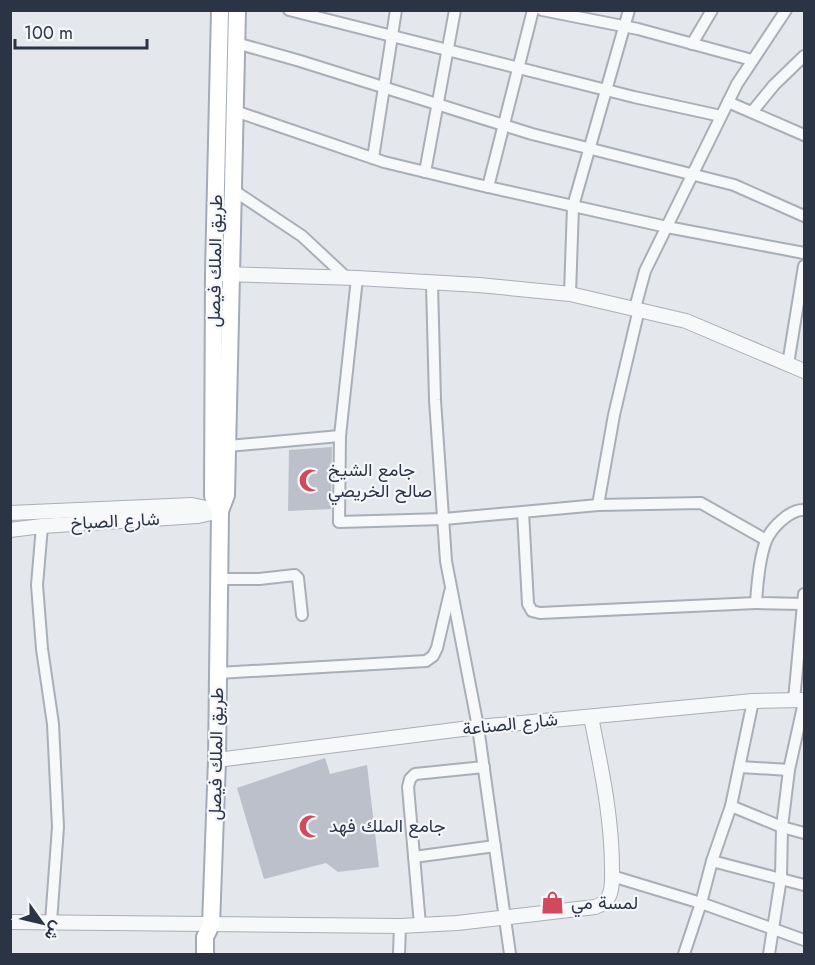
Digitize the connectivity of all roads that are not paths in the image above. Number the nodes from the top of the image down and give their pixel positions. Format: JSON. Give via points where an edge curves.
{"nodes":[{"id":1,"x":220,"y":10,"type":"edge"},
{"id":2,"x":237,"y":10,"type":"edge"},
{"id":3,"x":289,"y":10,"type":"edge"},
{"id":4,"x":396,"y":10,"type":"edge"},
{"id":5,"x":455,"y":10,"type":"edge"},
{"id":6,"x":533,"y":10,"type":"edge"},
{"id":7,"x":542,"y":10,"type":"edge"},
{"id":8,"x":629,"y":10,"type":"edge"},
{"id":9,"x":712,"y":10,"type":"edge"},
{"id":10,"x":786,"y":10,"type":"edge"},
{"id":11,"x":625,"y":26,"type":"junction"},
{"id":12,"x":392,"y":36,"type":"junction"},
{"id":13,"x":236,"y":43,"type":"junction"},
{"id":14,"x":692,"y":44,"type":"junction"},
{"id":15,"x":448,"y":50,"type":"junction"},
{"id":16,"x":804,"y":56,"type":"edge"},
{"id":17,"x":752,"y":60,"type":"junction"},
{"id":18,"x":518,"y":67,"type":"junction"},
{"id":19,"x":384,"y":87,"type":"junction"},
{"id":20,"x":607,"y":90,"type":"junction"},
{"id":21,"x":728,"y":102,"type":"junction"},
{"id":22,"x":438,"y":104,"type":"junction"},
{"id":23,"x":234,"y":111,"type":"junction"},
{"id":24,"x":752,"y":112,"type":"junction"},
{"id":25,"x":721,"y":116,"type":"junction"},
{"id":26,"x":504,"y":125,"type":"junction"},
{"id":27,"x":804,"y":135,"type":"edge"},
{"id":28,"x":591,"y":148,"type":"junction"},
{"id":29,"x":373,"y":158,"type":"junction"},
{"id":30,"x":425,"y":172,"type":"junction"},
{"id":31,"x":693,"y":174,"type":"junction"},
{"id":32,"x":488,"y":187,"type":"junction"},
{"id":33,"x":233,"y":190,"type":"junction"},
{"id":34,"x":573,"y":206,"type":"junction"},
{"id":35,"x":804,"y":216,"type":"edge"},
{"id":36,"x":667,"y":227,"type":"junction"},
{"id":37,"x":804,"y":254,"type":"edge"},
{"id":38,"x":804,"y":266,"type":"edge"},
{"id":39,"x":214,"y":273,"type":"junction"},
{"id":40,"x":232,"y":275,"type":"junction"},
{"id":41,"x":352,"y":278,"type":"junction"},
{"id":42,"x":432,"y":284,"type":"junction"},
{"id":43,"x":570,"y":294,"type":"junction"},
{"id":44,"x":637,"y":309,"type":"junction"},
{"id":45,"x":788,"y":364,"type":"junction"},
{"id":46,"x":804,"y":371,"type":"edge"},
{"id":47,"x":340,"y":436,"type":"junction"},
{"id":48,"x":228,"y":446,"type":"junction"},
{"id":49,"x":598,"y":505,"type":"junction"},
{"id":50,"x":804,"y":510,"type":"edge"},
{"id":51,"x":220,"y":511,"type":"junction"},
{"id":52,"x":524,"y":512,"type":"junction"},
{"id":53,"x":10,"y":513,"type":"edge"},
{"id":54,"x":444,"y":519,"type":"junction"},
{"id":55,"x":42,"y":526,"type":"junction"},
{"id":56,"x":10,"y":530,"type":"edge"},
{"id":57,"x":766,"y":540,"type":"junction"},
{"id":58,"x":219,"y":579,"type":"junction"},
{"id":59,"x":451,"y":589,"type":"junction"},
{"id":60,"x":804,"y":601,"type":"edge"},
{"id":61,"x":756,"y":603,"type":"junction"},
{"id":62,"x":302,"y":615,"type":"dead end"},
{"id":63,"x":218,"y":673,"type":"junction"},
{"id":64,"x":753,"y":700,"type":"junction"},
{"id":65,"x":801,"y":701,"type":"edge"},
{"id":66,"x":591,"y":717,"type":"junction"},
{"id":67,"x":478,"y":727,"type":"junction"},
{"id":68,"x":217,"y":760,"type":"junction"},
{"id":69,"x":484,"y":767,"type":"junction"},
{"id":70,"x":740,"y":767,"type":"junction"},
{"id":71,"x":789,"y":770,"type":"junction"},
{"id":72,"x":731,"y":806,"type":"junction"},
{"id":73,"x":782,"y":827,"type":"junction"},
{"id":74,"x":804,"y":833,"type":"edge"},
{"id":75,"x":495,"y":846,"type":"junction"},
{"id":76,"x":414,"y":857,"type":"junction"},
{"id":77,"x":712,"y":861,"type":"junction"},
{"id":78,"x":612,"y":876,"type":"junction"},
{"id":79,"x":781,"y":878,"type":"junction"},
{"id":80,"x":804,"y":885,"type":"edge"},
{"id":81,"x":701,"y":903,"type":"junction"},
{"id":82,"x":505,"y":917,"type":"junction"},
{"id":83,"x":10,"y":922,"type":"edge"},
{"id":84,"x":51,"y":922,"type":"junction"},
{"id":85,"x":211,"y":925,"type":"junction"},
{"id":86,"x":420,"y":925,"type":"junction"},
{"id":87,"x":400,"y":926,"type":"junction"},
{"id":88,"x":774,"y":929,"type":"junction"},
{"id":89,"x":804,"y":940,"type":"edge"},
{"id":90,"x":206,"y":954,"type":"edge"},
{"id":91,"x":216,"y":954,"type":"edge"},
{"id":92,"x":399,"y":954,"type":"edge"},
{"id":93,"x":510,"y":954,"type":"edge"},
{"id":94,"x":684,"y":954,"type":"edge"},
{"id":95,"x":769,"y":954,"type":"edge"}],
"edges":[{"from":1,"to":39,"type":"main road","name":"طريق الملك فيصل"},
{"from":2,"to":13,"type":"main road","name":"طريق الملك فيصل"},
{"from":3,"to":12,"type":"street"},
{"from":4,"to":12,"type":"street"},
{"from":5,"to":15,"type":"street"},
{"from":6,"to":18,"type":"street"},
{"from":7,"to":11,"type":"street"},
{"from":8,"to":11,"type":"street"},
{"from":9,"to":14,"type":"street"},
{"from":10,"to":17,"type":"street"},
{"from":11,"to":14,"type":"street"},
{"from":11,"to":20,"type":"street"},
{"from":12,"to":15,"type":"street"},
{"from":12,"to":19,"type":"street"},
{"from":13,"to":19,"type":"street"},
{"from":13,"to":23,"type":"main road","name":"طريق الملك فيصل"},
{"from":14,"to":17,"type":"street"},
{"from":15,"to":18,"type":"street"},
{"from":15,"to":22,"type":"street"},
{"from":16,"to":24,"type":"street"},
{"from":17,"to":21,"type":"street"},
{"from":18,"to":20,"type":"street"},
{"from":18,"to":26,"type":"street"},
{"from":19,"to":22,"type":"street"},
{"from":19,"to":29,"type":"street"},
{"from":20,"to":25,"type":"street"},
{"from":20,"to":28,"type":"street"},
{"from":21,"to":24,"type":"street"},
{"from":21,"to":25,"type":"street"},
{"from":22,"to":26,"type":"street"},
{"from":22,"to":30,"type":"street"},
{"from":23,"to":29,"type":"street"},
{"from":23,"to":33,"type":"main road","name":"طريق الملك فيصل"},
{"from":24,"to":27,"type":"street"},
{"from":25,"to":31,"type":"street"},
{"from":26,"to":28,"type":"street"},
{"from":26,"to":32,"type":"street"},
{"from":28,"to":31,"type":"street"},
{"from":28,"to":34,"type":"street"},
{"from":29,"to":30,"type":"street"},
{"from":30,"to":32,"type":"street"},
{"from":31,"to":35,"type":"street","via":[[734,185]]},
{"from":31,"to":36,"type":"street"},
{"from":32,"to":34,"type":"street"},
{"from":33,"to":40,"type":"main road","name":"طريق الملك فيصل"},
{"from":33,"to":41,"type":"street","via":[[302,236]]},
{"from":34,"to":36,"type":"street"},
{"from":34,"to":43,"type":"street"},
{"from":36,"to":37,"type":"street"},
{"from":36,"to":44,"type":"street","via":[[645,271]]},
{"from":38,"to":45,"type":"street"},
{"from":39,"to":40,"type":"street"},
{"from":39,"to":51,"type":"main road","name":"طريق الملك فيصل","via":[[213,496]]},
{"from":40,"to":41,"type":"street"},
{"from":40,"to":48,"type":"main road","name":"طريق الملك فيصل"},
{"from":41,"to":42,"type":"street"},
{"from":41,"to":47,"type":"street"},
{"from":42,"to":43,"type":"street"},
{"from":42,"to":54,"type":"street"},
{"from":43,"to":44,"type":"street"},
{"from":44,"to":45,"type":"street","via":[[686,321]]},
{"from":44,"to":49,"type":"street"},
{"from":45,"to":46,"type":"street"},
{"from":47,"to":48,"type":"street"},
{"from":47,"to":54,"type":"street","via":[[339,522]]},
{"from":48,"to":51,"type":"main road","name":"طريق الملك فيصل","via":[[226,495]]},
{"from":49,"to":52,"type":"street"},
{"from":49,"to":57,"type":"street","via":[[701,504]]},
{"from":50,"to":57,"type":"street","via":[[786,516]]},
{"from":51,"to":53,"type":"street","via":[[192,505]]},
{"from":51,"to":55,"type":"street","name":"شارع الصباخ","via":[[198,516]]},
{"from":51,"to":58,"type":"main road","name":"طريق الملك فيصل"},
{"from":52,"to":54,"type":"street"},
{"from":52,"to":61,"type":"street","via":[[528,604],[532,611]]},
{"from":54,"to":59,"type":"street"},
{"from":55,"to":56,"type":"street","name":"شارع الصباخ"},
{"from":55,"to":84,"type":"street","via":[[37,585],[53,724],[58,827]]},
{"from":57,"to":61,"type":"street"},
{"from":58,"to":62,"type":"street","via":[[295,574]]},
{"from":58,"to":63,"type":"main road","name":"طريق الملك فيصل"},
{"from":59,"to":63,"type":"street","via":[[437,648],[426,661]]},
{"from":59,"to":67,"type":"street"},
{"from":60,"to":61,"type":"street"},
{"from":60,"to":65,"type":"street"},
{"from":63,"to":68,"type":"main road","name":"طريق الملك فيصل"},
{"from":64,"to":65,"type":"street","name":"شارع الصناعة"},
{"from":64,"to":66,"type":"street","name":"شارع الصناعة"},
{"from":64,"to":70,"type":"street"},
{"from":65,"to":71,"type":"street"},
{"from":66,"to":67,"type":"street","name":"شارع الصناعة"},
{"from":66,"to":78,"type":"street","via":[[606,788]]},
{"from":67,"to":68,"type":"street","name":"شارع الصناعة"},
{"from":67,"to":69,"type":"street"},
{"from":68,"to":85,"type":"main road","name":"طريق الملك فيصل"},
{"from":69,"to":75,"type":"street"},
{"from":69,"to":76,"type":"street","via":[[415,774],[410,779]]},
{"from":70,"to":71,"type":"street"},
{"from":70,"to":72,"type":"street"},
{"from":71,"to":73,"type":"street"},
{"from":72,"to":73,"type":"street"},
{"from":72,"to":77,"type":"street"},
{"from":73,"to":74,"type":"street"},
{"from":73,"to":79,"type":"street"},
{"from":75,"to":76,"type":"street"},
{"from":75,"to":82,"type":"street"},
{"from":76,"to":86,"type":"street"},
{"from":77,"to":79,"type":"street"},
{"from":77,"to":81,"type":"street"},
{"from":78,"to":81,"type":"street"},
{"from":78,"to":82,"type":"street","via":[[612,889],[603,904]]},
{"from":79,"to":80,"type":"street"},
{"from":79,"to":88,"type":"street"},
{"from":81,"to":88,"type":"street"},
{"from":81,"to":94,"type":"street"},
{"from":82,"to":86,"type":"street"},
{"from":82,"to":93,"type":"street"},
{"from":83,"to":84,"type":"street"},
{"from":84,"to":85,"type":"street"},
{"from":85,"to":87,"type":"street"},
{"from":85,"to":90,"type":"main road","name":"طريق الملك فيصل"},
{"from":85,"to":91,"type":"main road","name":"طريق الملك فيصل"},
{"from":86,"to":87,"type":"street"},
{"from":87,"to":92,"type":"street"},
{"from":88,"to":89,"type":"street"},
{"from":88,"to":95,"type":"street"}]}
